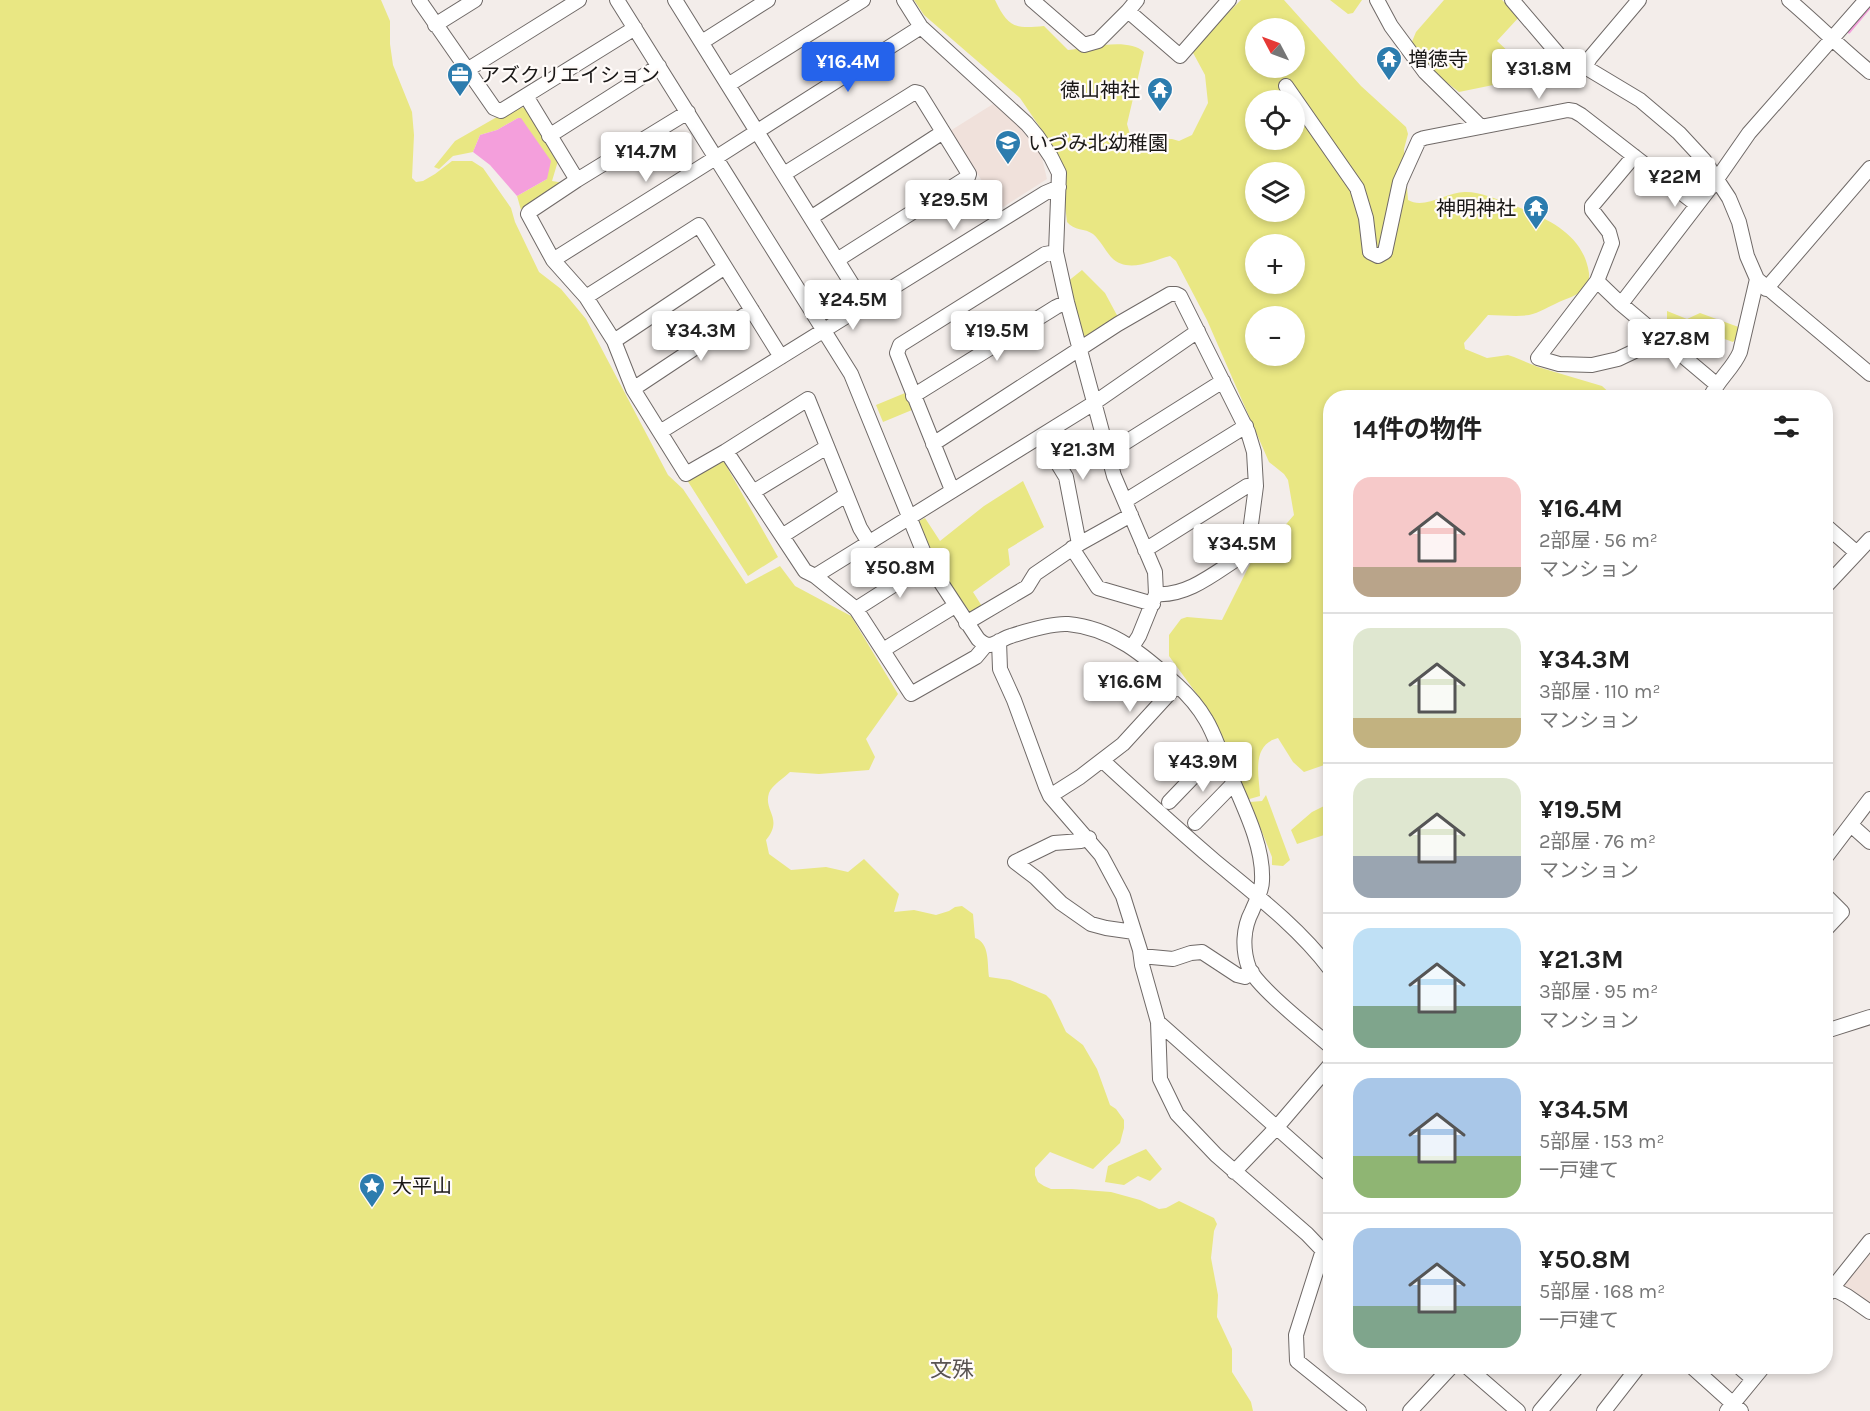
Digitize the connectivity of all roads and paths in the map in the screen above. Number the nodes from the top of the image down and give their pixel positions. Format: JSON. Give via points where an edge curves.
{"nodes":[{"id":1,"x":419,"y":0,"type":"edge"},
{"id":2,"x":476,"y":0,"type":"edge"},
{"id":3,"x":617,"y":0,"type":"edge"},
{"id":4,"x":676,"y":0,"type":"edge"},
{"id":5,"x":768,"y":0,"type":"edge"},
{"id":6,"x":863,"y":0,"type":"edge"},
{"id":7,"x":904,"y":0,"type":"edge"},
{"id":8,"x":1137,"y":0,"type":"edge"},
{"id":9,"x":1229,"y":0,"type":"edge"},
{"id":10,"x":1377,"y":0,"type":"edge"},
{"id":11,"x":1639,"y":0,"type":"edge"},
{"id":12,"x":1789,"y":0,"type":"edge"},
{"id":13,"x":1866,"y":0,"type":"edge"},
{"id":14,"x":577,"y":1,"type":"edge"},
{"id":15,"x":1037,"y":2,"type":"edge"},
{"id":16,"x":1519,"y":3,"type":"edge"},
{"id":17,"x":1128,"y":12,"type":"junction"},
{"id":18,"x":435,"y":25,"type":"junction"},
{"id":19,"x":921,"y":27,"type":"junction"},
{"id":20,"x":635,"y":28,"type":"junction"},
{"id":21,"x":1832,"y":40,"type":"junction"},
{"id":22,"x":702,"y":42,"type":"junction"},
{"id":23,"x":659,"y":66,"type":"junction"},
{"id":24,"x":1586,"y":66,"type":"junction"},
{"id":25,"x":467,"y":70,"type":"junction"},
{"id":26,"x":1870,"y":72,"type":"edge"},
{"id":27,"x":728,"y":85,"type":"junction"},
{"id":28,"x":1286,"y":86,"type":"dead end"},
{"id":29,"x":526,"y":96,"type":"junction"},
{"id":30,"x":688,"y":112,"type":"junction"},
{"id":31,"x":1481,"y":127,"type":"junction"},
{"id":32,"x":757,"y":132,"type":"junction"},
{"id":33,"x":943,"y":132,"type":"junction"},
{"id":34,"x":549,"y":136,"type":"junction"},
{"id":35,"x":1634,"y":156,"type":"junction"},
{"id":36,"x":717,"y":157,"type":"junction"},
{"id":37,"x":1870,"y":168,"type":"edge"},
{"id":38,"x":784,"y":174,"type":"junction"},
{"id":39,"x":1717,"y":179,"type":"junction"},
{"id":40,"x":577,"y":180,"type":"junction"},
{"id":41,"x":1059,"y":187,"type":"junction"},
{"id":42,"x":1697,"y":205,"type":"junction"},
{"id":43,"x":812,"y":218,"type":"junction"},
{"id":44,"x":1056,"y":252,"type":"junction"},
{"id":45,"x":552,"y":260,"type":"junction"},
{"id":46,"x":837,"y":260,"type":"junction"},
{"id":47,"x":725,"y":267,"type":"junction"},
{"id":48,"x":1597,"y":281,"type":"junction"},
{"id":49,"x":1761,"y":284,"type":"junction"},
{"id":50,"x":586,"y":297,"type":"junction"},
{"id":51,"x":1067,"y":302,"type":"junction"},
{"id":52,"x":1621,"y":304,"type":"junction"},
{"id":53,"x":865,"y":305,"type":"junction"},
{"id":54,"x":752,"y":310,"type":"junction"},
{"id":55,"x":825,"y":330,"type":"junction"},
{"id":56,"x":1198,"y":331,"type":"junction"},
{"id":57,"x":1657,"y":333,"type":"junction"},
{"id":58,"x":614,"y":340,"type":"junction"},
{"id":59,"x":1080,"y":350,"type":"junction"},
{"id":60,"x":781,"y":357,"type":"junction"},
{"id":61,"x":1870,"y":374,"type":"edge"},
{"id":62,"x":1223,"y":381,"type":"junction"},
{"id":63,"x":633,"y":388,"type":"junction"},
{"id":64,"x":1712,"y":390,"type":"edge"},
{"id":65,"x":1714,"y":390,"type":"edge"},
{"id":66,"x":913,"y":396,"type":"junction"},
{"id":67,"x":1094,"y":403,"type":"junction"},
{"id":68,"x":1246,"y":426,"type":"junction"},
{"id":69,"x":660,"y":432,"type":"junction"},
{"id":70,"x":1041,"y":436,"type":"junction"},
{"id":71,"x":933,"y":444,"type":"junction"},
{"id":72,"x":827,"y":447,"type":"junction"},
{"id":73,"x":726,"y":451,"type":"junction"},
{"id":74,"x":1107,"y":454,"type":"junction"},
{"id":75,"x":1256,"y":486,"type":"junction"},
{"id":76,"x":952,"y":490,"type":"junction"},
{"id":77,"x":753,"y":492,"type":"junction"},
{"id":78,"x":846,"y":495,"type":"junction"},
{"id":79,"x":1125,"y":501,"type":"junction"},
{"id":80,"x":1131,"y":515,"type":"junction"},
{"id":81,"x":909,"y":517,"type":"junction"},
{"id":82,"x":1833,"y":532,"type":"edge"},
{"id":83,"x":782,"y":536,"type":"junction"},
{"id":84,"x":1870,"y":538,"type":"edge"},
{"id":85,"x":868,"y":541,"type":"junction"},
{"id":86,"x":1076,"y":546,"type":"junction"},
{"id":87,"x":1145,"y":550,"type":"junction"},
{"id":88,"x":1857,"y":553,"type":"junction"},
{"id":89,"x":928,"y":563,"type":"junction"},
{"id":90,"x":815,"y":576,"type":"junction"},
{"id":91,"x":1833,"y":579,"type":"edge"},
{"id":92,"x":1154,"y":599,"type":"junction"},
{"id":93,"x":955,"y":606,"type":"junction"},
{"id":94,"x":856,"y":609,"type":"junction"},
{"id":95,"x":966,"y":622,"type":"junction"},
{"id":96,"x":992,"y":643,"type":"junction"},
{"id":97,"x":1132,"y":647,"type":"junction"},
{"id":98,"x":883,"y":650,"type":"junction"},
{"id":99,"x":1177,"y":685,"type":"junction"},
{"id":100,"x":1219,"y":750,"type":"junction"},
{"id":101,"x":1103,"y":761,"type":"junction"},
{"id":102,"x":1233,"y":784,"type":"junction"},
{"id":103,"x":1050,"y":796,"type":"junction"},
{"id":104,"x":1870,"y":799,"type":"edge"},
{"id":105,"x":1169,"y":802,"type":"dead end"},
{"id":106,"x":1195,"y":823,"type":"dead end"},
{"id":107,"x":1851,"y":825,"type":"junction"},
{"id":108,"x":1089,"y":838,"type":"junction"},
{"id":109,"x":1870,"y":842,"type":"edge"},
{"id":110,"x":1833,"y":848,"type":"edge"},
{"id":111,"x":1258,"y":897,"type":"junction"},
{"id":112,"x":1833,"y":904,"type":"edge"},
{"id":113,"x":1833,"y":922,"type":"edge"},
{"id":114,"x":1134,"y":932,"type":"junction"},
{"id":115,"x":1141,"y":956,"type":"junction"},
{"id":116,"x":1323,"y":959,"type":"edge"},
{"id":117,"x":1252,"y":972,"type":"junction"},
{"id":118,"x":1870,"y":1017,"type":"edge"},
{"id":119,"x":1158,"y":1022,"type":"junction"},
{"id":120,"x":1833,"y":1029,"type":"edge"},
{"id":121,"x":1323,"y":1040,"type":"edge"},
{"id":122,"x":1323,"y":1073,"type":"edge"},
{"id":123,"x":1276,"y":1126,"type":"junction"},
{"id":124,"x":1323,"y":1169,"type":"edge"},
{"id":125,"x":1234,"y":1172,"type":"junction"},
{"id":126,"x":1870,"y":1241,"type":"edge"},
{"id":127,"x":1323,"y":1250,"type":"edge"},
{"id":128,"x":1323,"y":1264,"type":"edge"},
{"id":129,"x":1833,"y":1284,"type":"edge"},
{"id":130,"x":1833,"y":1292,"type":"edge"},
{"id":131,"x":1870,"y":1312,"type":"edge"},
{"id":132,"x":1445,"y":1374,"type":"edge"},
{"id":133,"x":1475,"y":1374,"type":"edge"},
{"id":134,"x":1571,"y":1374,"type":"edge"},
{"id":135,"x":1634,"y":1374,"type":"edge"},
{"id":136,"x":1699,"y":1374,"type":"edge"},
{"id":137,"x":1747,"y":1374,"type":"edge"},
{"id":138,"x":1757,"y":1374,"type":"edge"},
{"id":139,"x":1753,"y":1379,"type":"junction"},
{"id":140,"x":1613,"y":1408,"type":"edge"},
{"id":141,"x":1734,"y":1409,"type":"edge"},
{"id":142,"x":1359,"y":1411,"type":"edge"},
{"id":143,"x":1410,"y":1411,"type":"edge"},
{"id":144,"x":1518,"y":1411,"type":"edge"},
{"id":145,"x":1540,"y":1411,"type":"edge"}],
"edges":[{"from":1,"to":18,"type":"street"},
{"from":2,"to":18,"type":"street"},
{"from":3,"to":20,"type":"street"},
{"from":4,"to":22,"type":"street"},
{"from":5,"to":22,"type":"street"},
{"from":6,"to":27,"type":"street"},
{"from":7,"to":19,"type":"street"},
{"from":8,"to":17,"type":"street"},
{"from":9,"to":17,"type":"street","via":[[1180,56]]},
{"from":10,"to":31,"type":"street","via":[[1425,72]]},
{"from":11,"to":24,"type":"street"},
{"from":12,"to":21,"type":"street"},
{"from":13,"to":21,"type":"street"},
{"from":14,"to":25,"type":"street"},
{"from":15,"to":17,"type":"street","via":[[1084,45],[1098,41]]},
{"from":16,"to":24,"type":"street","via":[[1559,55]]},
{"from":18,"to":25,"type":"street"},
{"from":19,"to":32,"type":"street"},
{"from":19,"to":41,"type":"street","via":[[1027,124],[1051,157],[1059,173]]},
{"from":20,"to":23,"type":"street"},
{"from":20,"to":29,"type":"street"},
{"from":21,"to":26,"type":"street"},
{"from":21,"to":39,"type":"street","via":[[1749,133]]},
{"from":22,"to":27,"type":"street"},
{"from":23,"to":30,"type":"street"},
{"from":23,"to":34,"type":"street"},
{"from":24,"to":39,"type":"street","via":[[1640,100],[1679,133]]},
{"from":25,"to":29,"type":"street","via":[[494,108],[501,111]]},
{"from":27,"to":32,"type":"street"},
{"from":28,"to":31,"type":"street","via":[[1357,188],[1370,252],[1378,256],[1385,252],[1400,182],[1416,144],[1424,138]]},
{"from":29,"to":34,"type":"street"},
{"from":30,"to":36,"type":"street"},
{"from":30,"to":40,"type":"street"},
{"from":31,"to":35,"type":"street","via":[[1574,111]]},
{"from":32,"to":36,"type":"street"},
{"from":32,"to":38,"type":"street"},
{"from":33,"to":38,"type":"street","via":[[915,92]]},
{"from":33,"to":43,"type":"street"},
{"from":33,"to":46,"type":"street","via":[[968,177]]},
{"from":34,"to":40,"type":"street"},
{"from":35,"to":42,"type":"street"},
{"from":35,"to":48,"type":"street","via":[[1592,206],[1612,243]]},
{"from":36,"to":45,"type":"street"},
{"from":36,"to":55,"type":"street"},
{"from":37,"to":49,"type":"street"},
{"from":38,"to":43,"type":"street"},
{"from":39,"to":42,"type":"street"},
{"from":39,"to":49,"type":"street","via":[[1729,198],[1747,256]]},
{"from":40,"to":45,"type":"street","via":[[528,214]]},
{"from":41,"to":44,"type":"street"},
{"from":41,"to":53,"type":"street"},
{"from":42,"to":52,"type":"street"},
{"from":43,"to":46,"type":"street"},
{"from":44,"to":51,"type":"street"},
{"from":44,"to":66,"type":"street","via":[[1045,254],[900,345],[897,353]]},
{"from":45,"to":50,"type":"street"},
{"from":46,"to":53,"type":"street"},
{"from":47,"to":50,"type":"street","via":[[699,225]]},
{"from":47,"to":54,"type":"street"},
{"from":47,"to":58,"type":"street"},
{"from":48,"to":52,"type":"street"},
{"from":48,"to":57,"type":"street","via":[[1538,358],[1559,364],[1592,365],[1638,350]]},
{"from":49,"to":61,"type":"street"},
{"from":49,"to":65,"type":"street","via":[[1737,359]]},
{"from":50,"to":58,"type":"street"},
{"from":51,"to":59,"type":"street"},
{"from":51,"to":66,"type":"street"},
{"from":52,"to":57,"type":"street"},
{"from":53,"to":55,"type":"street"},
{"from":54,"to":60,"type":"street"},
{"from":54,"to":63,"type":"street"},
{"from":55,"to":60,"type":"street"},
{"from":55,"to":81,"type":"street","via":[[851,374]]},
{"from":56,"to":59,"type":"street","via":[[1180,296],[1170,294]]},
{"from":56,"to":62,"type":"street"},
{"from":56,"to":67,"type":"street"},
{"from":57,"to":64,"type":"street"},
{"from":58,"to":63,"type":"street"},
{"from":59,"to":67,"type":"street"},
{"from":59,"to":71,"type":"street"},
{"from":60,"to":69,"type":"street"},
{"from":62,"to":68,"type":"street"},
{"from":62,"to":74,"type":"street"},
{"from":63,"to":69,"type":"street"},
{"from":66,"to":71,"type":"street"},
{"from":67,"to":70,"type":"street"},
{"from":67,"to":74,"type":"street"},
{"from":68,"to":75,"type":"street","via":[[1254,452]]},
{"from":68,"to":79,"type":"street"},
{"from":69,"to":73,"type":"street","via":[[686,474]]},
{"from":70,"to":76,"type":"street"},
{"from":70,"to":86,"type":"street","via":[[1066,477]]},
{"from":71,"to":76,"type":"street"},
{"from":72,"to":73,"type":"street","via":[[808,399]]},
{"from":72,"to":77,"type":"street"},
{"from":72,"to":78,"type":"street"},
{"from":73,"to":77,"type":"street"},
{"from":74,"to":79,"type":"street"},
{"from":75,"to":87,"type":"street","via":[[1247,486]]},
{"from":75,"to":92,"type":"street","via":[[1248,547],[1243,555],[1190,588]]},
{"from":76,"to":81,"type":"street"},
{"from":77,"to":83,"type":"street"},
{"from":78,"to":83,"type":"street"},
{"from":78,"to":85,"type":"street"},
{"from":79,"to":80,"type":"street"},
{"from":80,"to":86,"type":"street"},
{"from":80,"to":87,"type":"street"},
{"from":81,"to":85,"type":"street"},
{"from":81,"to":89,"type":"street"},
{"from":82,"to":88,"type":"street"},
{"from":83,"to":90,"type":"street","via":[[805,571]]},
{"from":84,"to":88,"type":"street"},
{"from":85,"to":90,"type":"street"},
{"from":86,"to":92,"type":"street","via":[[1098,588]]},
{"from":86,"to":95,"type":"street","via":[[1035,574],[1027,587]]},
{"from":87,"to":92,"type":"street","via":[[1155,572]]},
{"from":88,"to":91,"type":"street"},
{"from":89,"to":93,"type":"street"},
{"from":89,"to":94,"type":"street"},
{"from":90,"to":94,"type":"street"},
{"from":92,"to":97,"type":"street"},
{"from":93,"to":95,"type":"street"},
{"from":93,"to":98,"type":"street"},
{"from":94,"to":98,"type":"street"},
{"from":95,"to":96,"type":"street","via":[[978,639]]},
{"from":96,"to":97,"type":"street","via":[[1067,624],[1118,638]]},
{"from":96,"to":98,"type":"street","via":[[976,657],[911,694]]},
{"from":96,"to":103,"type":"street"},
{"from":97,"to":99,"type":"street"},
{"from":99,"to":100,"type":"street","via":[[1207,722]]},
{"from":99,"to":101,"type":"street"},
{"from":100,"to":102,"type":"street"},
{"from":100,"to":105,"type":"street"},
{"from":101,"to":103,"type":"street"},
{"from":101,"to":111,"type":"street"},
{"from":102,"to":106,"type":"street"},
{"from":102,"to":111,"type":"street","via":[[1261,857],[1262,884]]},
{"from":103,"to":108,"type":"street"},
{"from":104,"to":107,"type":"street"},
{"from":107,"to":109,"type":"street"},
{"from":107,"to":110,"type":"street"},
{"from":108,"to":114,"type":"street","via":[[1117,882]]},
{"from":108,"to":114,"type":"street","via":[[1054,843],[1015,862],[1091,924]]},
{"from":111,"to":116,"type":"street"},
{"from":111,"to":117,"type":"street","via":[[1244,936]]},
{"from":112,"to":113,"type":"street","via":[[1842,912]]},
{"from":114,"to":115,"type":"street"},
{"from":115,"to":117,"type":"street","via":[[1173,959],[1202,952],[1238,975]]},
{"from":115,"to":119,"type":"street"},
{"from":117,"to":121,"type":"street"},
{"from":118,"to":120,"type":"street"},
{"from":119,"to":123,"type":"street"},
{"from":119,"to":125,"type":"street","via":[[1160,1079],[1177,1114]]},
{"from":122,"to":123,"type":"street"},
{"from":123,"to":124,"type":"street"},
{"from":123,"to":125,"type":"street"},
{"from":125,"to":127,"type":"street"},
{"from":126,"to":129,"type":"street"},
{"from":128,"to":142,"type":"street","via":[[1296,1335],[1297,1361]]},
{"from":130,"to":131,"type":"street"},
{"from":132,"to":143,"type":"street"},
{"from":133,"to":144,"type":"street"},
{"from":134,"to":145,"type":"street"},
{"from":135,"to":140,"type":"street"},
{"from":136,"to":141,"type":"street"},
{"from":137,"to":139,"type":"street"},
{"from":138,"to":139,"type":"street"},
{"from":139,"to":141,"type":"street"}]}
